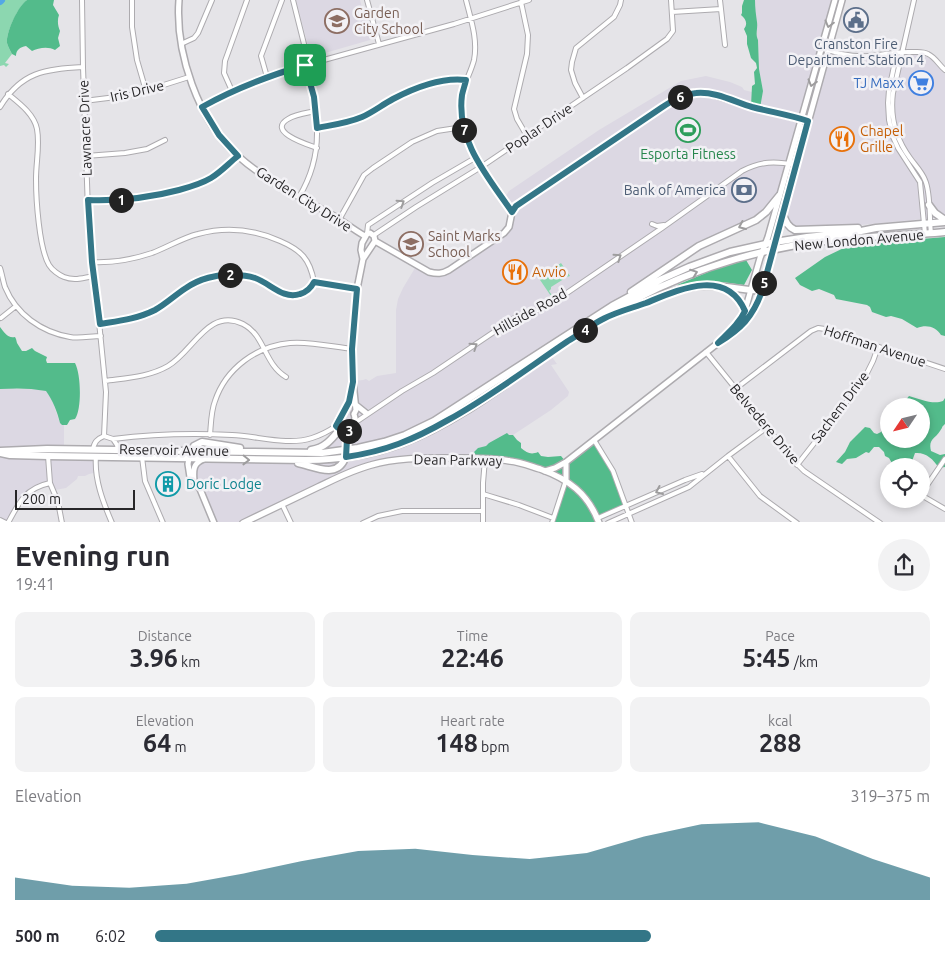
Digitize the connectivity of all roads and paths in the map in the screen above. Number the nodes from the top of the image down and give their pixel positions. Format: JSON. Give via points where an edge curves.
{"nodes":[{"id":1,"x":82,"y":0,"type":"edge"},
{"id":2,"x":132,"y":0,"type":"edge"},
{"id":3,"x":179,"y":0,"type":"edge"},
{"id":4,"x":212,"y":0,"type":"edge"},
{"id":5,"x":247,"y":0,"type":"edge"},
{"id":6,"x":282,"y":0,"type":"edge"},
{"id":7,"x":293,"y":0,"type":"edge"},
{"id":8,"x":367,"y":0,"type":"edge"},
{"id":9,"x":466,"y":0,"type":"edge"},
{"id":10,"x":529,"y":0,"type":"edge"},
{"id":11,"x":622,"y":0,"type":"edge"},
{"id":12,"x":671,"y":0,"type":"edge"},
{"id":13,"x":720,"y":0,"type":"edge"},
{"id":14,"x":835,"y":0,"type":"edge"},
{"id":15,"x":842,"y":0,"type":"edge"},
{"id":16,"x":914,"y":0,"type":"edge"},
{"id":17,"x":521,"y":2,"type":"junction"},
{"id":18,"x":721,"y":9,"type":"junction"},
{"id":19,"x":672,"y":12,"type":"junction"},
{"id":20,"x":471,"y":19,"type":"junction"},
{"id":21,"x":181,"y":44,"type":"junction"},
{"id":22,"x":379,"y":44,"type":"junction"},
{"id":23,"x":725,"y":45,"type":"dead end"},
{"id":24,"x":825,"y":49,"type":"junction"},
{"id":25,"x":902,"y":51,"type":"junction"},
{"id":26,"x":897,"y":52,"type":"junction"},
{"id":27,"x":307,"y":64,"type":"junction"},
{"id":28,"x":83,"y":67,"type":"junction"},
{"id":29,"x":945,"y":70,"type":"edge"},
{"id":30,"x":189,"y":76,"type":"junction"},
{"id":31,"x":267,"y":78,"type":"junction"},
{"id":32,"x":466,"y":80,"type":"junction"},
{"id":33,"x":146,"y":91,"type":"junction"},
{"id":34,"x":232,"y":91,"type":"junction"},
{"id":35,"x":8,"y":94,"type":"junction"},
{"id":36,"x":583,"y":98,"type":"junction"},
{"id":37,"x":84,"y":101,"type":"junction"},
{"id":38,"x":0,"y":107,"type":"edge"},
{"id":39,"x":202,"y":107,"type":"junction"},
{"id":40,"x":316,"y":111,"type":"junction"},
{"id":41,"x":801,"y":119,"type":"junction"},
{"id":42,"x":808,"y":121,"type":"junction"},
{"id":43,"x":464,"y":127,"type":"junction"},
{"id":44,"x":317,"y":128,"type":"junction"},
{"id":45,"x":527,"y":136,"type":"junction"},
{"id":46,"x":165,"y":140,"type":"dead end"},
{"id":47,"x":317,"y":148,"type":"junction"},
{"id":48,"x":86,"y":156,"type":"junction"},
{"id":49,"x":238,"y":156,"type":"junction"},
{"id":50,"x":475,"y":158,"type":"junction"},
{"id":51,"x":788,"y":163,"type":"junction"},
{"id":52,"x":796,"y":165,"type":"junction"},
{"id":53,"x":481,"y":167,"type":"junction"},
{"id":54,"x":779,"y":196,"type":"junction"},
{"id":55,"x":299,"y":197,"type":"junction"},
{"id":56,"x":88,"y":200,"type":"junction"},
{"id":57,"x":929,"y":205,"type":"junction"},
{"id":58,"x":512,"y":212,"type":"junction"},
{"id":59,"x":783,"y":216,"type":"junction"},
{"id":60,"x":339,"y":220,"type":"junction"},
{"id":61,"x":945,"y":221,"type":"edge"},
{"id":62,"x":652,"y":224,"type":"dead end"},
{"id":63,"x":927,"y":224,"type":"junction"},
{"id":64,"x":664,"y":225,"type":"junction"},
{"id":65,"x":876,"y":228,"type":"junction"},
{"id":66,"x":945,"y":232,"type":"edge"},
{"id":67,"x":928,"y":234,"type":"junction"},
{"id":68,"x":365,"y":237,"type":"junction"},
{"id":69,"x":374,"y":240,"type":"junction"},
{"id":70,"x":776,"y":242,"type":"junction"},
{"id":71,"x":765,"y":244,"type":"junction"},
{"id":72,"x":774,"y":250,"type":"junction"},
{"id":73,"x":762,"y":252,"type":"junction"},
{"id":74,"x":363,"y":260,"type":"junction"},
{"id":75,"x":92,"y":262,"type":"junction"},
{"id":76,"x":0,"y":268,"type":"edge"},
{"id":77,"x":94,"y":276,"type":"junction"},
{"id":78,"x":314,"y":282,"type":"junction"},
{"id":79,"x":722,"y":287,"type":"junction"},
{"id":80,"x":357,"y":289,"type":"junction"},
{"id":81,"x":751,"y":291,"type":"junction"},
{"id":82,"x":762,"y":291,"type":"junction"},
{"id":83,"x":16,"y":306,"type":"junction"},
{"id":84,"x":612,"y":306,"type":"junction"},
{"id":85,"x":745,"y":311,"type":"junction"},
{"id":86,"x":1,"y":318,"type":"edge"},
{"id":87,"x":604,"y":318,"type":"junction"},
{"id":88,"x":100,"y":324,"type":"junction"},
{"id":89,"x":101,"y":336,"type":"junction"},
{"id":90,"x":718,"y":343,"type":"junction"},
{"id":91,"x":878,"y":346,"type":"junction"},
{"id":92,"x":264,"y":349,"type":"junction"},
{"id":93,"x":352,"y":349,"type":"junction"},
{"id":94,"x":706,"y":352,"type":"junction"},
{"id":95,"x":945,"y":369,"type":"edge"},
{"id":96,"x":286,"y":376,"type":"dead end"},
{"id":97,"x":105,"y":380,"type":"junction"},
{"id":98,"x":353,"y":382,"type":"junction"},
{"id":99,"x":736,"y":389,"type":"junction"},
{"id":100,"x":356,"y":405,"type":"junction"},
{"id":101,"x":367,"y":413,"type":"junction"},
{"id":102,"x":354,"y":415,"type":"junction"},
{"id":103,"x":340,"y":419,"type":"junction"},
{"id":104,"x":352,"y":425,"type":"junction"},
{"id":105,"x":338,"y":427,"type":"junction"},
{"id":106,"x":766,"y":428,"type":"junction"},
{"id":107,"x":210,"y":435,"type":"junction"},
{"id":108,"x":104,"y":436,"type":"junction"},
{"id":109,"x":113,"y":438,"type":"junction"},
{"id":110,"x":594,"y":440,"type":"junction"},
{"id":111,"x":118,"y":450,"type":"junction"},
{"id":112,"x":191,"y":451,"type":"junction"},
{"id":113,"x":0,"y":452,"type":"edge"},
{"id":114,"x":300,"y":452,"type":"junction"},
{"id":115,"x":94,"y":453,"type":"junction"},
{"id":116,"x":346,"y":454,"type":"junction"},
{"id":117,"x":48,"y":456,"type":"junction"},
{"id":118,"x":728,"y":456,"type":"junction"},
{"id":119,"x":142,"y":457,"type":"junction"},
{"id":120,"x":189,"y":458,"type":"junction"},
{"id":121,"x":485,"y":458,"type":"junction"},
{"id":122,"x":204,"y":459,"type":"junction"},
{"id":123,"x":945,"y":459,"type":"edge"},
{"id":124,"x":287,"y":460,"type":"junction"},
{"id":125,"x":566,"y":462,"type":"junction"},
{"id":126,"x":797,"y":465,"type":"junction"},
{"id":127,"x":545,"y":471,"type":"junction"},
{"id":128,"x":704,"y":474,"type":"junction"},
{"id":129,"x":566,"y":480,"type":"junction"},
{"id":130,"x":930,"y":481,"type":"edge"},
{"id":131,"x":50,"y":483,"type":"junction"},
{"id":132,"x":195,"y":484,"type":"junction"},
{"id":133,"x":482,"y":494,"type":"junction"},
{"id":134,"x":930,"y":500,"type":"edge"},
{"id":135,"x":282,"y":504,"type":"junction"},
{"id":136,"x":626,"y":506,"type":"junction"},
{"id":137,"x":945,"y":509,"type":"edge"},
{"id":138,"x":483,"y":511,"type":"junction"},
{"id":139,"x":628,"y":514,"type":"junction"},
{"id":140,"x":0,"y":520,"type":"edge"},
{"id":141,"x":552,"y":520,"type":"edge"},
{"id":142,"x":598,"y":520,"type":"edge"},
{"id":143,"x":7,"y":522,"type":"edge"},
{"id":144,"x":62,"y":522,"type":"edge"},
{"id":145,"x":112,"y":522,"type":"edge"},
{"id":146,"x":163,"y":522,"type":"edge"},
{"id":147,"x":214,"y":522,"type":"edge"},
{"id":148,"x":243,"y":522,"type":"edge"},
{"id":149,"x":291,"y":522,"type":"edge"},
{"id":150,"x":363,"y":522,"type":"edge"},
{"id":151,"x":483,"y":522,"type":"edge"},
{"id":152,"x":608,"y":522,"type":"edge"},
{"id":153,"x":632,"y":522,"type":"edge"},
{"id":154,"x":797,"y":522,"type":"edge"},
{"id":155,"x":880,"y":522,"type":"edge"}],
"edges":[{"from":1,"to":28,"type":"street","name":"Lawnacre Drive"},
{"from":2,"to":33,"type":"street","via":[[137,60]]},
{"from":3,"to":21,"type":"street","name":"Garden City Drive"},
{"from":4,"to":21,"type":"street","via":[[198,33]]},
{"from":5,"to":34,"type":"street","via":[[225,61],[224,73]]},
{"from":6,"to":31,"type":"street","via":[[261,56]]},
{"from":7,"to":27,"type":"street"},
{"from":8,"to":22,"type":"street"},
{"from":9,"to":20,"type":"street"},
{"from":10,"to":17,"type":"street"},
{"from":11,"to":36,"type":"street","via":[[614,17],[576,48],[571,70]]},
{"from":12,"to":19,"type":"street","name":"Poplar Drive"},
{"from":13,"to":18,"type":"street"},
{"from":14,"to":24,"type":"street","one_way":true},
{"from":15,"to":24,"type":"street"},
{"from":16,"to":25,"type":"street"},
{"from":17,"to":20,"type":"street"},
{"from":17,"to":45,"type":"street","via":[[528,35],[527,54],[514,109]]},
{"from":18,"to":19,"type":"street"},
{"from":18,"to":23,"type":"street"},
{"from":19,"to":36,"type":"street","name":"Poplar Drive","via":[[673,31],[667,39]]},
{"from":20,"to":22,"type":"street"},
{"from":20,"to":32,"type":"street","via":[[476,50]]},
{"from":21,"to":30,"type":"street","name":"Garden City Drive"},
{"from":22,"to":27,"type":"street"},
{"from":24,"to":26,"type":"street","via":[[852,56]]},
{"from":24,"to":41,"type":"street","one_way":true},
{"from":24,"to":42,"type":"street"},
{"from":25,"to":26,"type":"street"},
{"from":25,"to":29,"type":"street","via":[[928,54]]},
{"from":25,"to":57,"type":"street","via":[[892,108],[897,134],[904,149],[925,178]]},
{"from":26,"to":63,"type":"street","via":[[889,90],[889,120],[898,148],[920,182]]},
{"from":27,"to":31,"type":"street"},
{"from":27,"to":40,"type":"street"},
{"from":28,"to":35,"type":"street","via":[[52,69],[32,76]]},
{"from":28,"to":37,"type":"street","name":"Lawnacre Drive"},
{"from":30,"to":33,"type":"street","name":"Iris Drive"},
{"from":30,"to":39,"type":"street","name":"Garden City Drive"},
{"from":31,"to":34,"type":"street"},
{"from":32,"to":43,"type":"street","via":[[462,94]]},
{"from":32,"to":44,"type":"street","via":[[457,78],[427,85],[398,96],[362,117]]},
{"from":33,"to":37,"type":"street","name":"Iris Drive"},
{"from":34,"to":39,"type":"street"},
{"from":35,"to":38,"type":"street"},
{"from":35,"to":77,"type":"street","via":[[31,116],[37,128],[36,179],[44,254],[50,266],[65,278],[74,280]]},
{"from":36,"to":45,"type":"street","name":"Poplar Drive"},
{"from":37,"to":48,"type":"street","name":"Lawnacre Drive"},
{"from":39,"to":49,"type":"street","name":"Garden City Drive","via":[[219,135]]},
{"from":40,"to":44,"type":"street"},
{"from":40,"to":47,"type":"street","via":[[290,118],[282,127],[286,134]]},
{"from":41,"to":42,"type":"street"},
{"from":41,"to":51,"type":"street"},
{"from":41,"to":58,"type":"street","via":[[714,94],[699,92],[686,95],[661,108],[552,181]]},
{"from":42,"to":52,"type":"street"},
{"from":43,"to":50,"type":"street"},
{"from":43,"to":60,"type":"street","via":[[437,131],[412,142],[373,168],[364,176]]},
{"from":44,"to":47,"type":"street"},
{"from":45,"to":53,"type":"street","name":"Poplar Drive"},
{"from":46,"to":48,"type":"street","via":[[146,149]]},
{"from":47,"to":55,"type":"street","via":[[307,184]]},
{"from":48,"to":56,"type":"street","name":"Lawnacre Drive"},
{"from":49,"to":55,"type":"street","name":"Garden City Drive"},
{"from":49,"to":56,"type":"street","via":[[210,179],[195,185],[144,198]]},
{"from":50,"to":53,"type":"street"},
{"from":68,"to":50,"type":"street","one_way":true,"via":[[368,225]]},
{"from":51,"to":52,"type":"street","name":"Hillside Road"},
{"from":51,"to":54,"type":"street"},
{"from":51,"to":64,"type":"street","name":"Hillside Road","via":[[753,165]]},
{"from":52,"to":59,"type":"street"},
{"from":53,"to":58,"type":"street"},
{"from":53,"to":69,"type":"street","name":"Poplar Drive","via":[[416,207]]},
{"from":54,"to":71,"type":"street"},
{"from":54,"to":84,"type":"main road","one_way":true,"via":[[756,220],[699,246]]},
{"from":55,"to":60,"type":"street","name":"Garden City Drive"},
{"from":56,"to":75,"type":"street","name":"Lawnacre Drive"},
{"from":57,"to":61,"type":"main road"},
{"from":57,"to":63,"type":"street"},
{"from":58,"to":69,"type":"street","via":[[509,227],[504,233],[442,274],[429,272]]},
{"from":59,"to":65,"type":"main road","via":[[795,230]]},
{"from":59,"to":70,"type":"street"},
{"from":60,"to":68,"type":"street","name":"Garden City Drive"},
{"from":61,"to":63,"type":"main road","name":"New London Avenue"},
{"from":62,"to":64,"type":"street"},
{"from":63,"to":65,"type":"main road","name":"New London Avenue"},
{"from":63,"to":67,"type":"street"},
{"from":101,"to":64,"type":"street","name":"Hillside Road","one_way":true,"via":[[516,317],[540,309],[560,297]]},
{"from":65,"to":70,"type":"main road","name":"New London Avenue"},
{"from":66,"to":67,"type":"main road","name":"New London Avenue"},
{"from":67,"to":72,"type":"main road","name":"New London Avenue","via":[[825,241]]},
{"from":68,"to":69,"type":"street","name":"Garden City Drive","via":[[370,233]]},
{"from":68,"to":69,"type":"street","name":"Garden City Drive","via":[[367,244]]},
{"from":68,"to":74,"type":"street","name":"Garden City Drive"},
{"from":69,"to":74,"type":"street","name":"Garden City Drive"},
{"from":70,"to":71,"type":"main road","name":"New London Avenue"},
{"from":70,"to":72,"type":"street"},
{"from":71,"to":73,"type":"street"},
{"from":71,"to":84,"type":"main road","name":"New London Avenue","via":[[730,252],[690,267]]},
{"from":72,"to":73,"type":"main road","name":"New London Avenue"},
{"from":72,"to":82,"type":"street"},
{"from":73,"to":81,"type":"street"},
{"from":87,"to":73,"type":"main road","name":"New London Avenue","one_way":true,"via":[[678,279]]},
{"from":74,"to":80,"type":"street","name":"Garden City Drive"},
{"from":75,"to":77,"type":"street","name":"Lawnacre Drive"},
{"from":75,"to":78,"type":"street","via":[[142,256],[197,234],[234,229],[256,232],[289,245],[308,261]]},
{"from":76,"to":83,"type":"street"},
{"from":77,"to":88,"type":"street","name":"Lawnacre Drive"},
{"from":78,"to":80,"type":"street"},
{"from":78,"to":88,"type":"street","via":[[311,288],[293,296],[256,278],[233,274],[215,276],[186,287],[155,310]]},
{"from":79,"to":81,"type":"main road"},
{"from":79,"to":85,"type":"main road","via":[[736,297]]},
{"from":79,"to":87,"type":"main road","via":[[688,288]]},
{"from":80,"to":93,"type":"street","name":"Garden City Drive"},
{"from":81,"to":82,"type":"main road"},
{"from":81,"to":85,"type":"street"},
{"from":82,"to":90,"type":"street","via":[[745,322]]},
{"from":83,"to":86,"type":"street"},
{"from":83,"to":89,"type":"street","via":[[48,332],[71,338]]},
{"from":84,"to":116,"type":"main road","name":"New London Avenue","via":[[434,421],[394,439]]},
{"from":85,"to":90,"type":"street","via":[[739,322]]},
{"from":87,"to":116,"type":"main road","name":"New London Avenue","via":[[447,421],[401,444],[374,452]]},
{"from":88,"to":89,"type":"street","name":"Lawnacre Drive"},
{"from":89,"to":97,"type":"street","name":"Lawnacre Drive"},
{"from":90,"to":94,"type":"street"},
{"from":91,"to":95,"type":"street","name":"Hoffman Avenue"},
{"from":91,"to":99,"type":"street","name":"Hoffman Avenue","via":[[825,329],[811,330]]},
{"from":91,"to":126,"type":"street","name":"Sachem Drive","via":[[862,381]]},
{"from":92,"to":93,"type":"street","via":[[291,343]]},
{"from":92,"to":96,"type":"street","via":[[273,366]]},
{"from":92,"to":97,"type":"street","via":[[256,334],[248,328],[235,321],[222,321],[209,327],[169,365],[145,375]]},
{"from":92,"to":107,"type":"street","via":[[232,370],[223,384],[214,402]]},
{"from":93,"to":98,"type":"street","name":"Garden City Drive"},
{"from":94,"to":99,"type":"street","name":"Belvedere Drive"},
{"from":94,"to":110,"type":"street"},
{"from":97,"to":108,"type":"street","name":"Lawnacre Drive"},
{"from":98,"to":100,"type":"street","name":"Garden City Drive"},
{"from":98,"to":103,"type":"street","name":"Garden City Drive","via":[[349,402]]},
{"from":99,"to":106,"type":"street","name":"Belvedere Drive"},
{"from":100,"to":101,"type":"street"},
{"from":100,"to":102,"type":"street","name":"Garden City Drive"},
{"from":101,"to":102,"type":"street","name":"Hillside Road"},
{"from":101,"to":104,"type":"street","name":"Hillside Road"},
{"from":102,"to":103,"type":"street"},
{"from":102,"to":104,"type":"street","name":"Garden City Drive"},
{"from":103,"to":105,"type":"street","name":"Garden City Drive"},
{"from":104,"to":105,"type":"street"},
{"from":104,"to":116,"type":"street","name":"Garden City Drive"},
{"from":105,"to":107,"type":"street","via":[[317,437],[296,441]]},
{"from":105,"to":114,"type":"main road","via":[[326,445]]},
{"from":106,"to":118,"type":"street"},
{"from":106,"to":126,"type":"street","name":"Belvedere Drive"},
{"from":107,"to":109,"type":"street"},
{"from":108,"to":109,"type":"street"},
{"from":108,"to":115,"type":"street","via":[[97,440]]},
{"from":109,"to":111,"type":"street"},
{"from":110,"to":125,"type":"street"},
{"from":110,"to":136,"type":"street","via":[[612,468]]},
{"from":111,"to":112,"type":"main road","name":"Reservoir Avenue"},
{"from":111,"to":115,"type":"main road","name":"Reservoir Avenue"},
{"from":112,"to":114,"type":"main road","via":[[196,444],[205,442],[252,452]]},
{"from":112,"to":120,"type":"main road"},
{"from":113,"to":115,"type":"main road","name":"Reservoir Avenue","via":[[47,449]]},
{"from":113,"to":117,"type":"main road","name":"Reservoir Avenue"},
{"from":114,"to":116,"type":"main road"},
{"from":115,"to":117,"type":"main road","name":"Reservoir Avenue"},
{"from":115,"to":119,"type":"main road","name":"Reservoir Avenue"},
{"from":115,"to":145,"type":"street","via":[[100,491]]},
{"from":116,"to":124,"type":"main road","name":"Reservoir Avenue","via":[[317,460]]},
{"from":116,"to":124,"type":"main road","via":[[339,467],[329,470]]},
{"from":117,"to":131,"type":"street"},
{"from":118,"to":128,"type":"street"},
{"from":118,"to":154,"type":"street","via":[[760,496]]},
{"from":119,"to":120,"type":"main road","name":"Reservoir Avenue"},
{"from":119,"to":146,"type":"street","via":[[144,481]]},
{"from":120,"to":122,"type":"main road","name":"Reservoir Avenue"},
{"from":120,"to":132,"type":"street"},
{"from":121,"to":127,"type":"main road","name":"Dean Parkway","via":[[511,461]]},
{"from":121,"to":133,"type":"street"},
{"from":121,"to":135,"type":"main road","name":"Dean Parkway","via":[[410,458],[371,464]]},
{"from":122,"to":124,"type":"main road","name":"Reservoir Avenue","one_way":true},
{"from":122,"to":132,"type":"street","via":[[194,468]]},
{"from":123,"to":130,"type":"street"},
{"from":125,"to":127,"type":"street"},
{"from":125,"to":129,"type":"street"},
{"from":126,"to":155,"type":"street","name":"Belvedere Drive"},
{"from":127,"to":129,"type":"main road","name":"Dean Parkway"},
{"from":128,"to":136,"type":"street","one_way":true},
{"from":128,"to":139,"type":"street","via":[[688,487]]},
{"from":129,"to":141,"type":"street"},
{"from":129,"to":142,"type":"main road","name":"Dean Parkway","via":[[586,498]]},
{"from":131,"to":143,"type":"street","via":[[26,494]]},
{"from":131,"to":144,"type":"street"},
{"from":132,"to":147,"type":"street"},
{"from":133,"to":138,"type":"street"},
{"from":133,"to":141,"type":"street","via":[[519,505]]},
{"from":134,"to":137,"type":"street"},
{"from":135,"to":148,"type":"main road","name":"Dean Parkway"},
{"from":135,"to":149,"type":"street"},
{"from":136,"to":139,"type":"street"},
{"from":136,"to":142,"type":"street"},
{"from":138,"to":150,"type":"street","via":[[402,511]]},
{"from":138,"to":151,"type":"street"},
{"from":139,"to":152,"type":"street"},
{"from":139,"to":153,"type":"street"},
{"from":140,"to":143,"type":"street"}]}
